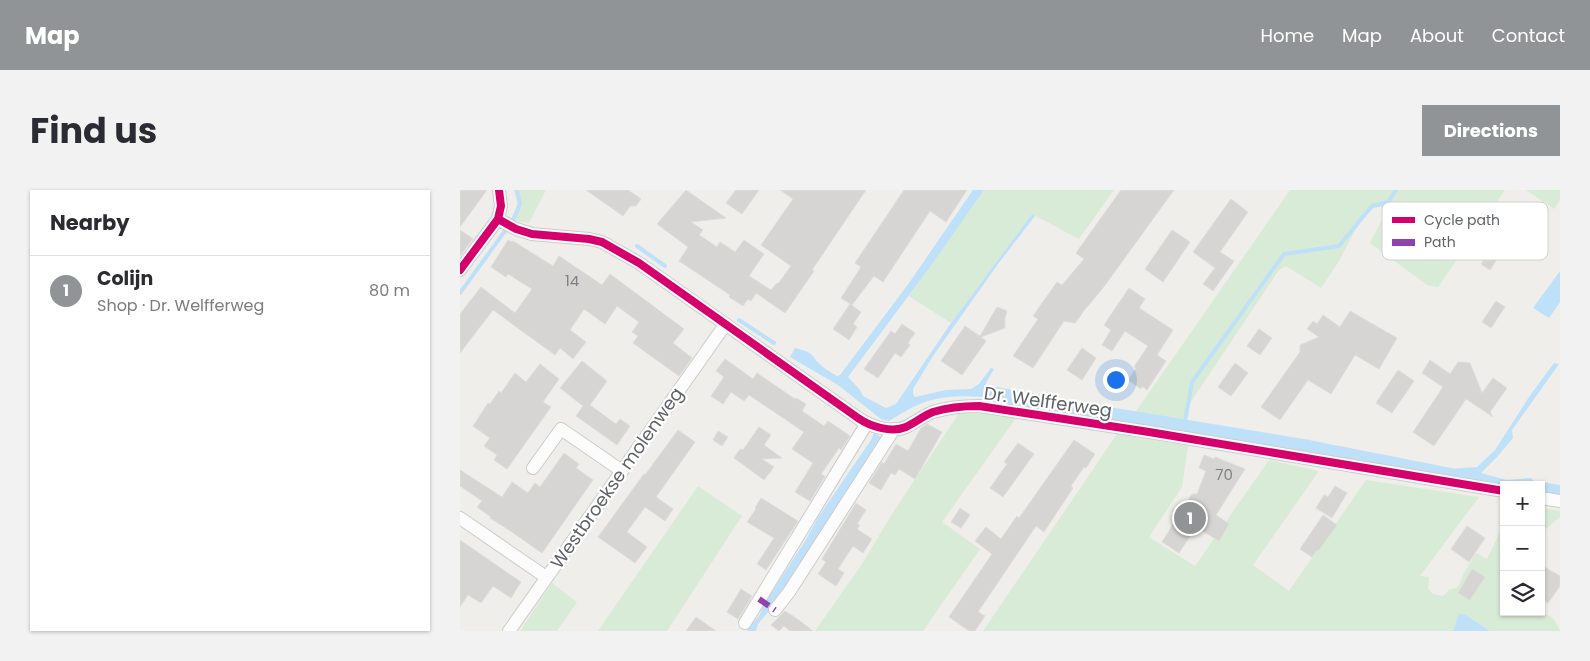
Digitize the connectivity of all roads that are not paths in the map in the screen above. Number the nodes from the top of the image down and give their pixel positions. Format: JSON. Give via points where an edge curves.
{"nodes":[{"id":1,"x":500,"y":190,"type":"edge"},
{"id":2,"x":504,"y":223,"type":"junction"},
{"id":3,"x":460,"y":270,"type":"edge"},
{"id":4,"x":725,"y":325,"type":"junction"},
{"id":5,"x":868,"y":424,"type":"junction"},
{"id":6,"x":893,"y":429,"type":"junction"},
{"id":7,"x":533,"y":468,"type":"dead end"},
{"id":8,"x":622,"y":471,"type":"junction"},
{"id":9,"x":1500,"y":490,"type":"edge"},
{"id":10,"x":1545,"y":499,"type":"edge"},
{"id":11,"x":1560,"y":501,"type":"edge"},
{"id":12,"x":460,"y":518,"type":"edge"},
{"id":13,"x":546,"y":578,"type":"junction"},
{"id":14,"x":775,"y":610,"type":"dead end"},
{"id":15,"x":745,"y":622,"type":"dead end"},
{"id":16,"x":509,"y":631,"type":"edge"}],
"edges":[{"from":1,"to":2,"type":"street"},
{"from":2,"to":3,"type":"street"},
{"from":2,"to":4,"type":"street","via":[[532,234],[602,242],[639,263]]},
{"from":4,"to":5,"type":"street"},
{"from":4,"to":8,"type":"street","name":"Westbroekse molenweg"},
{"from":5,"to":6,"type":"street"},
{"from":5,"to":15,"type":"street"},
{"from":6,"to":9,"type":"street","name":"Dr. Welfferweg","via":[[944,409],[979,406]]},
{"from":6,"to":14,"type":"street"},
{"from":7,"to":8,"type":"street","via":[[561,429]]},
{"from":8,"to":13,"type":"street","name":"Westbroekse molenweg"},
{"from":10,"to":11,"type":"street"},
{"from":12,"to":13,"type":"street"},
{"from":13,"to":16,"type":"street","name":"Westbroekse molenweg"}]}
